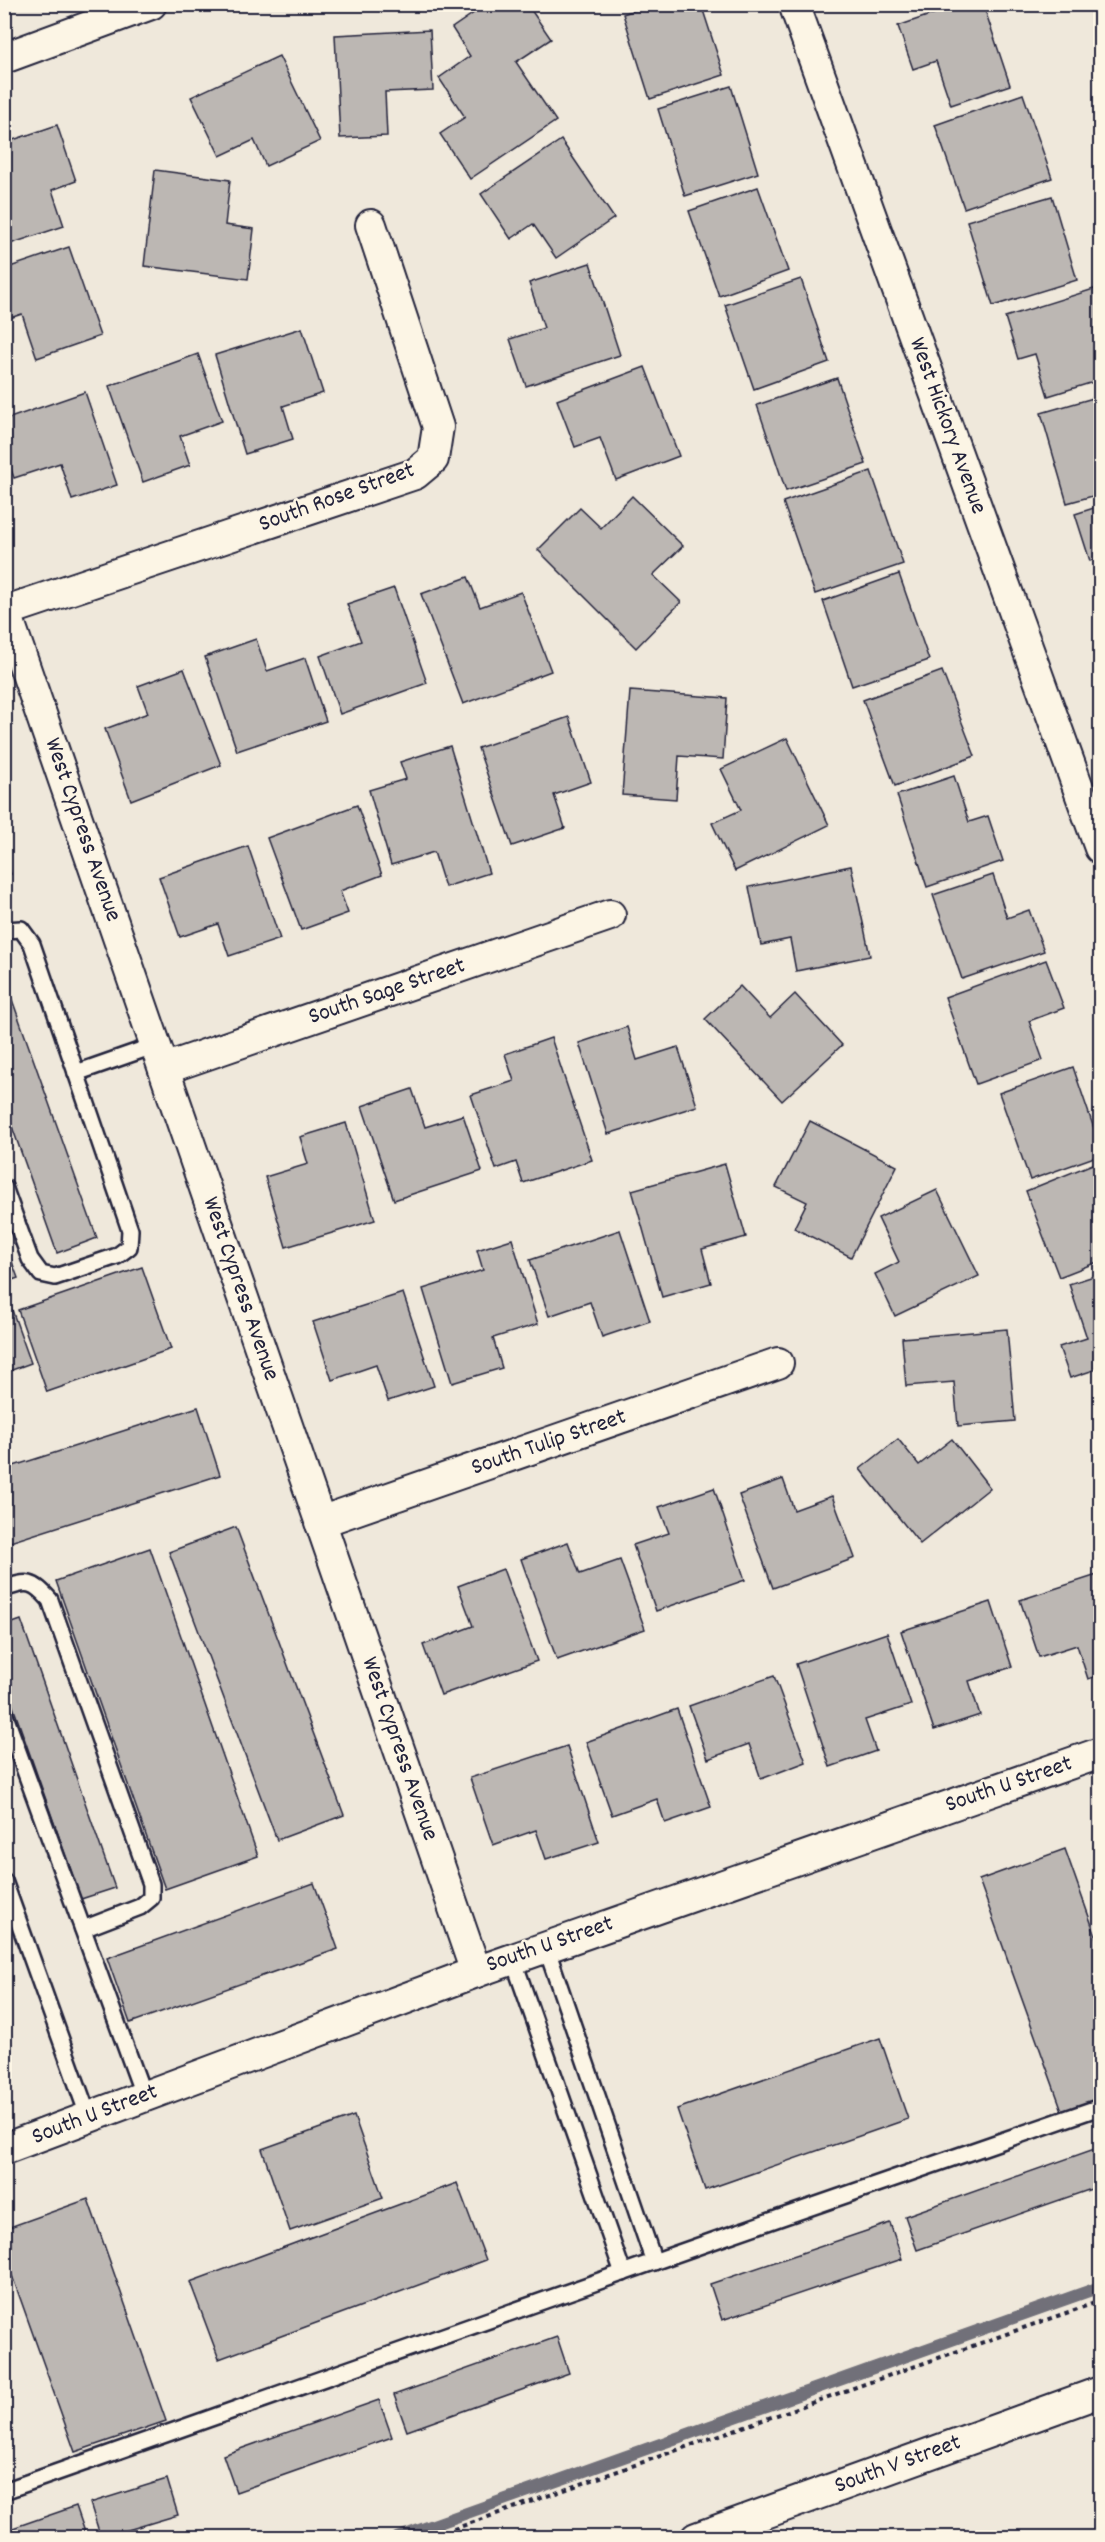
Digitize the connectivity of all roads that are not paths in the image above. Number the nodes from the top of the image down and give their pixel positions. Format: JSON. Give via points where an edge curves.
{"nodes":[{"id":1,"x":151,"y":4,"type":"edge"},
{"id":2,"x":794,"y":4,"type":"edge"},
{"id":3,"x":4,"y":58,"type":"edge"},
{"id":4,"x":371,"y":225,"type":"dead end"},
{"id":5,"x":5,"y":609,"type":"edge"},
{"id":6,"x":1101,"y":848,"type":"edge"},
{"id":7,"x":610,"y":915,"type":"dead end"},
{"id":8,"x":4,"y":930,"type":"edge"},
{"id":9,"x":160,"y":1057,"type":"junction"},
{"id":10,"x":76,"y":1073,"type":"junction"},
{"id":11,"x":4,"y":1186,"type":"edge"},
{"id":12,"x":778,"y":1363,"type":"dead end"},
{"id":13,"x":320,"y":1522,"type":"junction"},
{"id":14,"x":4,"y":1589,"type":"edge"},
{"id":15,"x":4,"y":1713,"type":"edge"},
{"id":16,"x":1101,"y":1753,"type":"edge"},
{"id":17,"x":4,"y":1881,"type":"edge"},
{"id":18,"x":83,"y":1929,"type":"junction"},
{"id":19,"x":546,"y":1947,"type":"junction"},
{"id":20,"x":513,"y":1959,"type":"junction"},
{"id":21,"x":476,"y":1972,"type":"junction"},
{"id":22,"x":144,"y":2097,"type":"junction"},
{"id":23,"x":1101,"y":2107,"type":"edge"},
{"id":24,"x":88,"y":2118,"type":"junction"},
{"id":25,"x":4,"y":2149,"type":"edge"},
{"id":26,"x":654,"y":2262,"type":"junction"},
{"id":27,"x":623,"y":2273,"type":"junction"},
{"id":28,"x":1101,"y":2392,"type":"edge"},
{"id":29,"x":4,"y":2491,"type":"edge"},
{"id":30,"x":696,"y":2538,"type":"edge"}],
"edges":[{"from":1,"to":3,"type":"street"},
{"from":2,"to":6,"type":"street","name":"West Hickory Avenue"},
{"from":4,"to":5,"type":"street","name":"South Rose Street","via":[[438,428],[433,459],[415,474]]},
{"from":5,"to":9,"type":"street","name":"West Cypress Avenue"},
{"from":7,"to":9,"type":"street","name":"South Sage Street"},
{"from":8,"to":10,"type":"lane","via":[[21,929],[32,944]]},
{"from":9,"to":10,"type":"lane"},
{"from":9,"to":13,"type":"street","name":"West Cypress Avenue"},
{"from":10,"to":11,"type":"lane","via":[[130,1230],[129,1247],[117,1256],[55,1278],[41,1274],[30,1259]]},
{"from":12,"to":13,"type":"street","name":"South Tulip Street"},
{"from":13,"to":21,"type":"street","name":"West Cypress Avenue"},
{"from":14,"to":18,"type":"lane","via":[[22,1583],[37,1585],[50,1600],[151,1884],[151,1898],[140,1906]]},
{"from":15,"to":18,"type":"lane"},
{"from":16,"to":19,"type":"street","name":"South U Street"},
{"from":17,"to":24,"type":"lane"},
{"from":18,"to":22,"type":"lane"},
{"from":19,"to":20,"type":"street","name":"South U Street"},
{"from":19,"to":26,"type":"lane"},
{"from":20,"to":21,"type":"street","name":"South U Street"},
{"from":20,"to":27,"type":"lane"},
{"from":21,"to":22,"type":"street","name":"South U Street"},
{"from":22,"to":24,"type":"street","name":"South U Street"},
{"from":23,"to":26,"type":"lane"},
{"from":24,"to":25,"type":"street","name":"South U Street"},
{"from":26,"to":27,"type":"lane"},
{"from":27,"to":29,"type":"lane"},
{"from":28,"to":30,"type":"street","name":"South V Street"}]}
